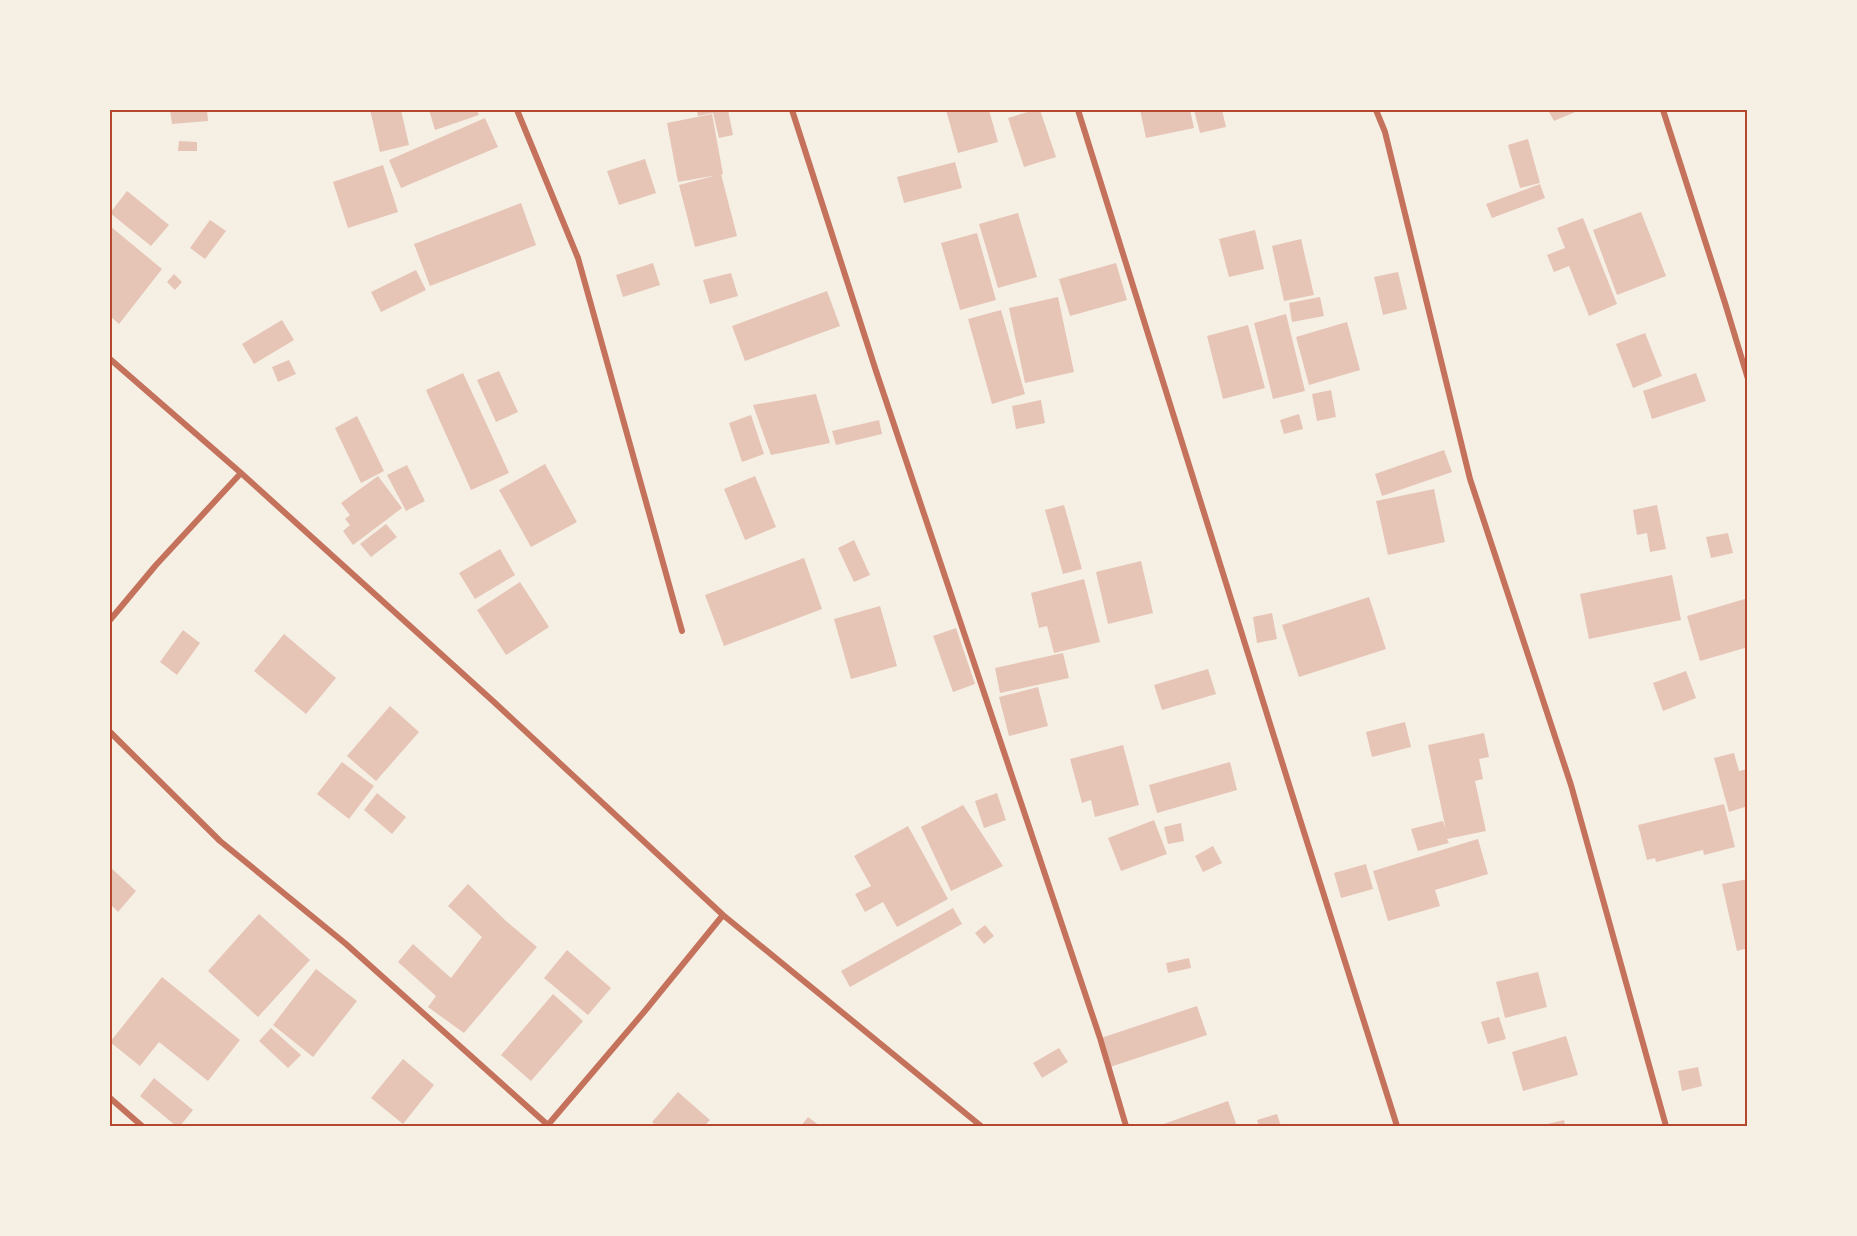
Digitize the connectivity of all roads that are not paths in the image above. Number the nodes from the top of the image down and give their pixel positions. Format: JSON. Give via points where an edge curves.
{"nodes":[{"id":1,"x":517,"y":110,"type":"edge"},
{"id":2,"x":792,"y":110,"type":"edge"},
{"id":3,"x":1078,"y":110,"type":"edge"},
{"id":4,"x":1376,"y":110,"type":"edge"},
{"id":5,"x":1663,"y":110,"type":"edge"},
{"id":6,"x":110,"y":359,"type":"edge"},
{"id":7,"x":1748,"y":379,"type":"edge"},
{"id":8,"x":241,"y":473,"type":"junction"},
{"id":9,"x":110,"y":620,"type":"edge"},
{"id":10,"x":682,"y":631,"type":"dead end"},
{"id":11,"x":110,"y":732,"type":"edge"},
{"id":12,"x":723,"y":915,"type":"junction"},
{"id":13,"x":110,"y":1098,"type":"edge"},
{"id":14,"x":142,"y":1126,"type":"edge"},
{"id":15,"x":548,"y":1126,"type":"edge"},
{"id":16,"x":981,"y":1126,"type":"edge"},
{"id":17,"x":1126,"y":1126,"type":"edge"},
{"id":18,"x":1397,"y":1126,"type":"edge"},
{"id":19,"x":1666,"y":1126,"type":"edge"}],
"edges":[{"from":1,"to":10,"type":"street","via":[[578,258]]},
{"from":2,"to":17,"type":"street"},
{"from":3,"to":18,"type":"street"},
{"from":4,"to":19,"type":"street","via":[[1385,132],[1470,479],[1571,785]]},
{"from":5,"to":7,"type":"street"},
{"from":6,"to":8,"type":"street"},
{"from":8,"to":9,"type":"street"},
{"from":8,"to":12,"type":"street"},
{"from":11,"to":15,"type":"street","via":[[220,841],[346,944]]},
{"from":12,"to":15,"type":"street"},
{"from":12,"to":16,"type":"street"},
{"from":13,"to":14,"type":"street"}]}
